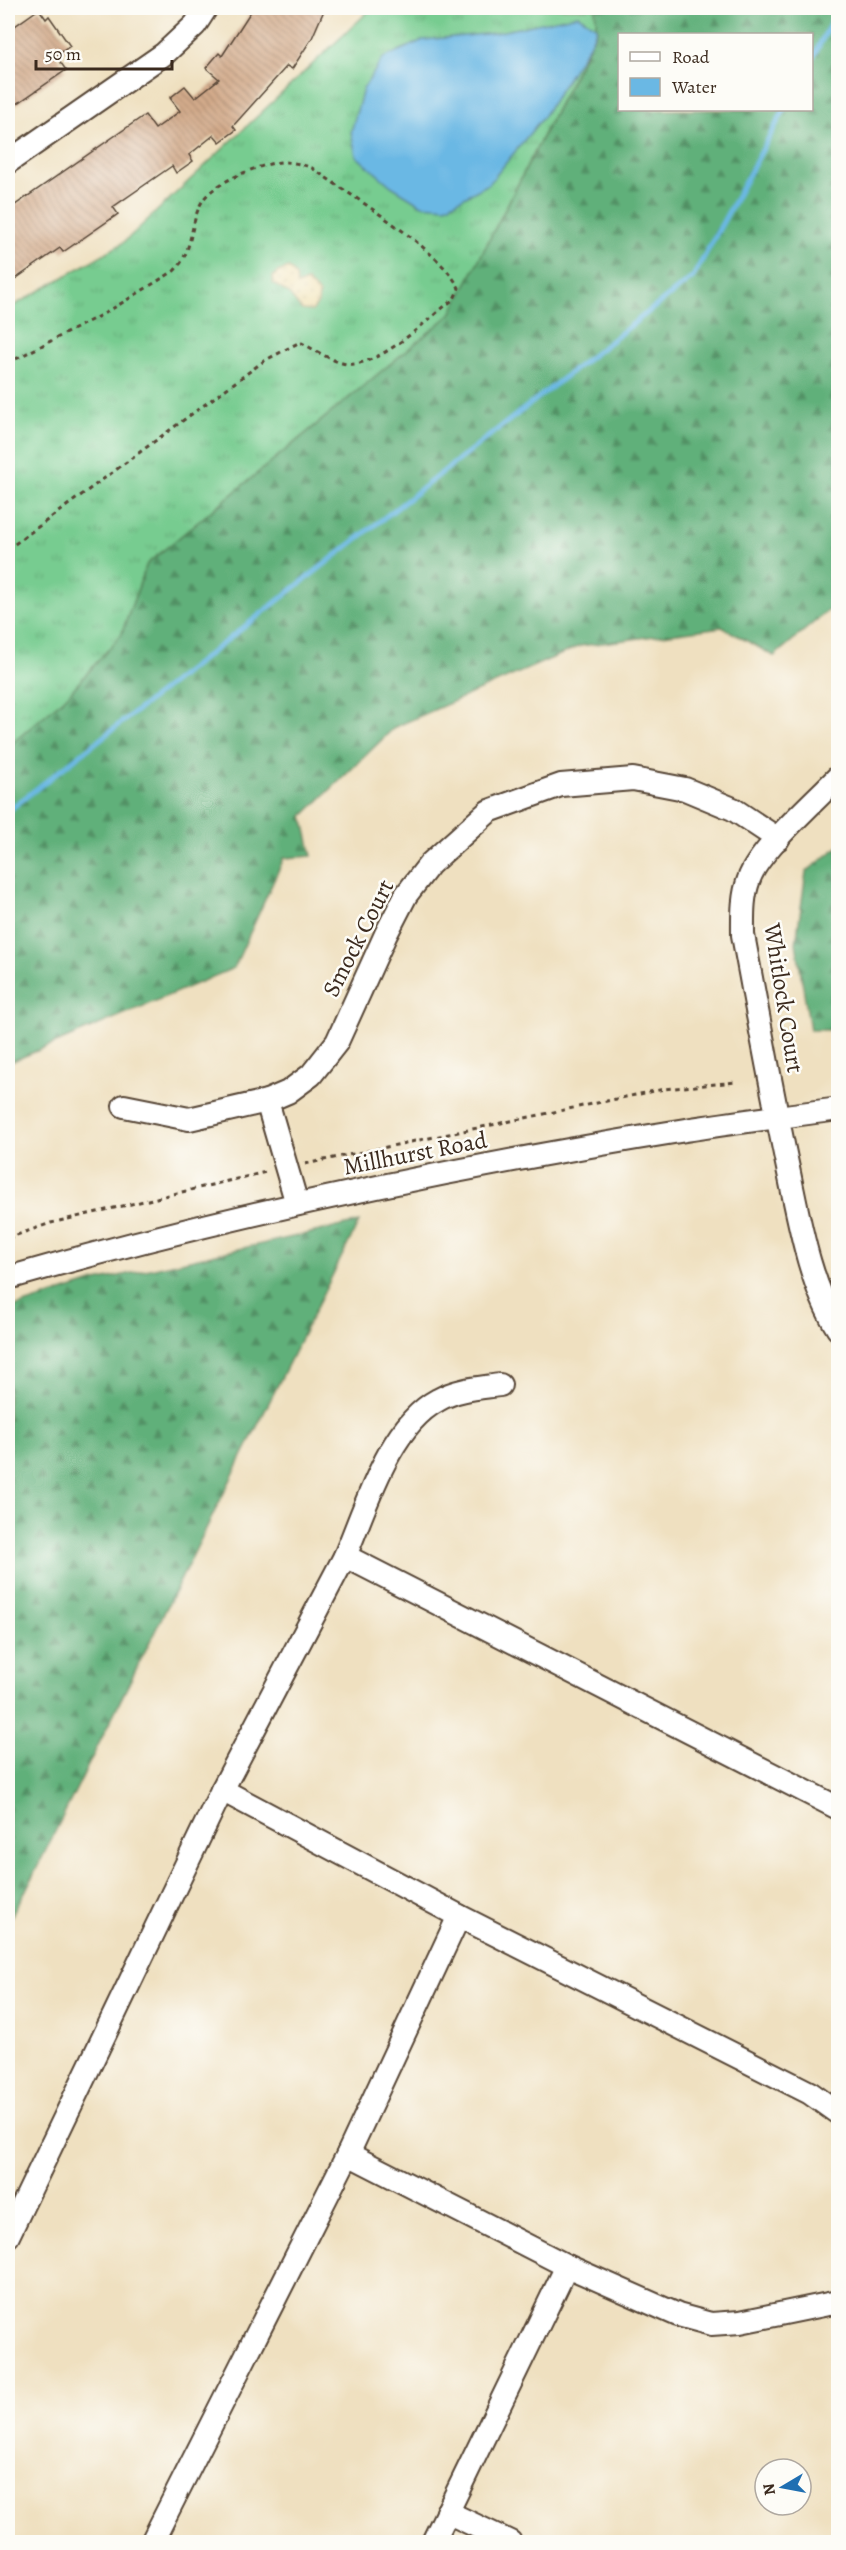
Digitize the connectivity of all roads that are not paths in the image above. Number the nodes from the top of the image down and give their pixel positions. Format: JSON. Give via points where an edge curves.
{"nodes":[{"id":1,"x":206,"y":8,"type":"edge"},
{"id":2,"x":8,"y":162,"type":"edge"},
{"id":3,"x":838,"y":777,"type":"edge"},
{"id":4,"x":778,"y":839,"type":"junction"},
{"id":5,"x":267,"y":1101,"type":"junction"},
{"id":6,"x":124,"y":1106,"type":"dead end"},
{"id":7,"x":838,"y":1109,"type":"edge"},
{"id":8,"x":777,"y":1118,"type":"junction"},
{"id":9,"x":297,"y":1204,"type":"junction"},
{"id":10,"x":8,"y":1278,"type":"edge"},
{"id":11,"x":838,"y":1329,"type":"edge"},
{"id":12,"x":500,"y":1385,"type":"dead end"},
{"id":13,"x":345,"y":1556,"type":"junction"},
{"id":14,"x":222,"y":1790,"type":"junction"},
{"id":15,"x":838,"y":1808,"type":"edge"},
{"id":16,"x":459,"y":1916,"type":"junction"},
{"id":17,"x":838,"y":2113,"type":"edge"},
{"id":18,"x":348,"y":2154,"type":"junction"},
{"id":19,"x":8,"y":2236,"type":"edge"},
{"id":20,"x":567,"y":2266,"type":"junction"},
{"id":21,"x":838,"y":2302,"type":"edge"},
{"id":22,"x":447,"y":2512,"type":"junction"},
{"id":23,"x":152,"y":2542,"type":"edge"},
{"id":24,"x":433,"y":2542,"type":"edge"},
{"id":25,"x":510,"y":2542,"type":"edge"}],
"edges":[{"from":1,"to":2,"type":"street","via":[[195,25],[164,54]]},
{"from":3,"to":4,"type":"street","name":"Whitlock Court"},
{"from":4,"to":5,"type":"street","name":"Smock Court","via":[[714,801],[685,789],[633,778],[561,785],[489,811],[430,864],[406,895],[337,1042],[312,1075]]},
{"from":4,"to":8,"type":"street","name":"Whitlock Court","via":[[759,860],[749,879],[743,909],[743,935]]},
{"from":5,"to":6,"type":"street","name":"Smock Court","via":[[189,1119]]},
{"from":5,"to":9,"type":"street"},
{"from":7,"to":8,"type":"street","name":"Millhurst Road"},
{"from":8,"to":9,"type":"street","name":"Millhurst Road","via":[[551,1154]]},
{"from":8,"to":11,"type":"street","name":"Whitlock Court","via":[[799,1221]]},
{"from":9,"to":10,"type":"street","name":"Millhurst Road"},
{"from":12,"to":13,"type":"street","via":[[461,1390],[438,1399],[415,1415],[387,1458]]},
{"from":13,"to":14,"type":"street"},
{"from":13,"to":15,"type":"street"},
{"from":14,"to":16,"type":"street"},
{"from":14,"to":19,"type":"street"},
{"from":16,"to":17,"type":"street","via":[[810,2093]]},
{"from":16,"to":18,"type":"street"},
{"from":18,"to":20,"type":"street"},
{"from":18,"to":23,"type":"street"},
{"from":20,"to":21,"type":"street","via":[[678,2314],[711,2324]]},
{"from":20,"to":22,"type":"street"},
{"from":22,"to":24,"type":"street"},
{"from":22,"to":25,"type":"street"}]}
